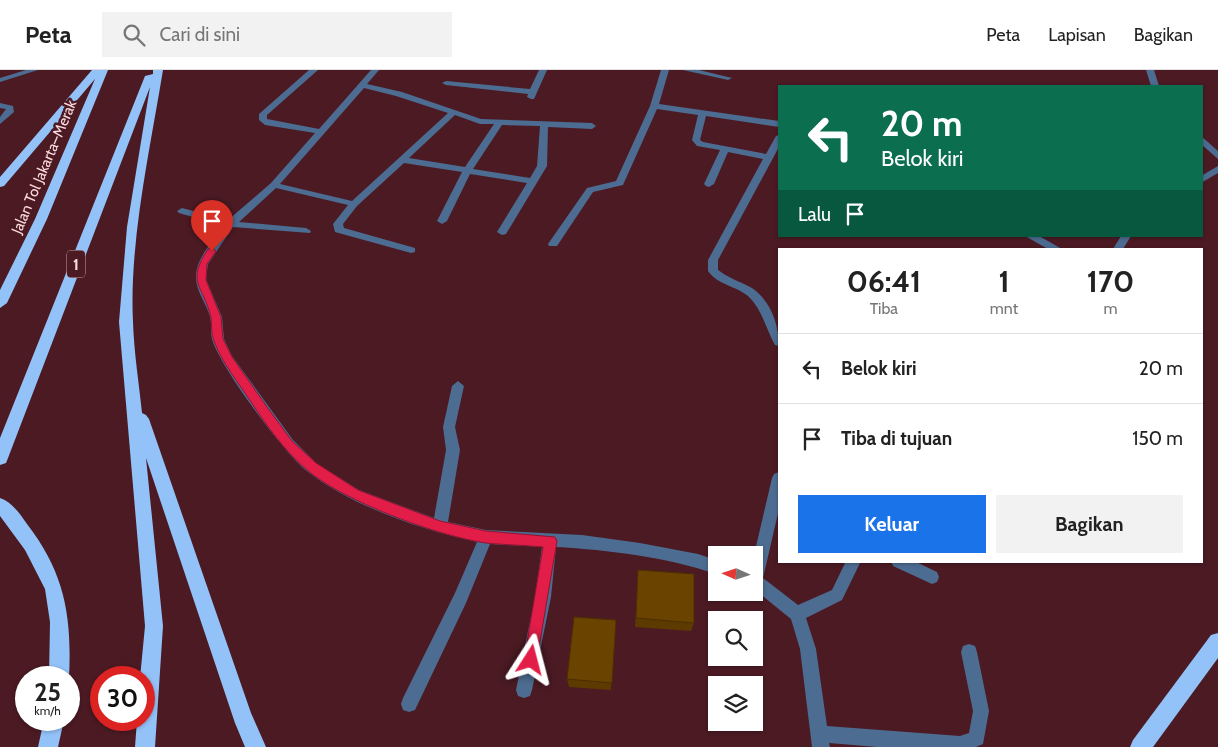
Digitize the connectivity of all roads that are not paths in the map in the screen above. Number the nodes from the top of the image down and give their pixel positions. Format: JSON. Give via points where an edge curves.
{"nodes":[{"id":1,"x":34,"y":70,"type":"edge"},
{"id":2,"x":97,"y":70,"type":"edge"},
{"id":3,"x":103,"y":70,"type":"edge"},
{"id":4,"x":153,"y":70,"type":"edge"},
{"id":5,"x":158,"y":70,"type":"edge"},
{"id":6,"x":314,"y":70,"type":"edge"},
{"id":7,"x":375,"y":70,"type":"edge"},
{"id":8,"x":543,"y":70,"type":"edge"},
{"id":9,"x":665,"y":70,"type":"edge"},
{"id":10,"x":687,"y":70,"type":"edge"},
{"id":11,"x":1150,"y":70,"type":"edge"},
{"id":12,"x":728,"y":78,"type":"dead end"},
{"id":13,"x":0,"y":80,"type":"edge"},
{"id":14,"x":446,"y":83,"type":"dead end"},
{"id":15,"x":363,"y":85,"type":"junction"},
{"id":16,"x":1155,"y":85,"type":"edge"},
{"id":17,"x":0,"y":105,"type":"edge"},
{"id":18,"x":654,"y":106,"type":"junction"},
{"id":19,"x":454,"y":112,"type":"junction"},
{"id":20,"x":703,"y":113,"type":"junction"},
{"id":21,"x":0,"y":121,"type":"edge"},
{"id":22,"x":499,"y":123,"type":"junction"},
{"id":23,"x":544,"y":124,"type":"junction"},
{"id":24,"x":778,"y":124,"type":"edge"},
{"id":25,"x":592,"y":126,"type":"dead end"},
{"id":26,"x":321,"y":132,"type":"junction"},
{"id":27,"x":778,"y":140,"type":"edge"},
{"id":28,"x":1203,"y":141,"type":"edge"},
{"id":29,"x":724,"y":149,"type":"junction"},
{"id":30,"x":1218,"y":156,"type":"edge"},
{"id":31,"x":769,"y":157,"type":"junction"},
{"id":32,"x":403,"y":160,"type":"junction"},
{"id":33,"x":468,"y":169,"type":"junction"},
{"id":34,"x":1218,"y":169,"type":"edge"},
{"id":35,"x":1203,"y":179,"type":"edge"},
{"id":36,"x":533,"y":181,"type":"junction"},
{"id":37,"x":0,"y":184,"type":"edge"},
{"id":38,"x":709,"y":184,"type":"dead end"},
{"id":39,"x":274,"y":185,"type":"junction"},
{"id":40,"x":354,"y":204,"type":"junction"},
{"id":41,"x":182,"y":211,"type":"dead end"},
{"id":42,"x":41,"y":219,"type":"junction"},
{"id":43,"x":442,"y":221,"type":"dead end"},
{"id":44,"x":230,"y":224,"type":"junction"},
{"id":45,"x":306,"y":231,"type":"dead end"},
{"id":46,"x":502,"y":232,"type":"dead end"},
{"id":47,"x":1032,"y":237,"type":"edge"},
{"id":48,"x":1125,"y":237,"type":"edge"},
{"id":49,"x":553,"y":244,"type":"dead end"},
{"id":50,"x":1054,"y":248,"type":"edge"},
{"id":51,"x":1119,"y":248,"type":"edge"},
{"id":52,"x":411,"y":250,"type":"dead end"},
{"id":53,"x":0,"y":278,"type":"edge"},
{"id":54,"x":0,"y":303,"type":"edge"},
{"id":55,"x":778,"y":340,"type":"edge"},
{"id":56,"x":458,"y":386,"type":"dead end"},
{"id":57,"x":133,"y":394,"type":"junction"},
{"id":58,"x":0,"y":458,"type":"edge"},
{"id":59,"x":778,"y":482,"type":"edge"},
{"id":60,"x":0,"y":505,"type":"edge"},
{"id":61,"x":440,"y":526,"type":"junction"},
{"id":62,"x":486,"y":537,"type":"junction"},
{"id":63,"x":550,"y":541,"type":"junction"},
{"id":64,"x":763,"y":546,"type":"edge"},
{"id":65,"x":853,"y":563,"type":"edge"},
{"id":66,"x":902,"y":563,"type":"edge"},
{"id":67,"x":708,"y":564,"type":"edge"},
{"id":68,"x":932,"y":577,"type":"dead end"},
{"id":69,"x":763,"y":586,"type":"edge"},
{"id":70,"x":797,"y":614,"type":"junction"},
{"id":71,"x":1218,"y":642,"type":"edge"},
{"id":72,"x":969,"y":652,"type":"dead end"},
{"id":73,"x":59,"y":666,"type":"edge"},
{"id":74,"x":524,"y":690,"type":"dead end"},
{"id":75,"x":409,"y":704,"type":"dead end"},
{"id":76,"x":52,"y":731,"type":"edge"},
{"id":77,"x":821,"y":741,"type":"edge"},
{"id":78,"x":48,"y":747,"type":"edge"},
{"id":79,"x":145,"y":747,"type":"edge"},
{"id":80,"x":256,"y":747,"type":"edge"},
{"id":81,"x":1140,"y":747,"type":"edge"}],
"edges":[{"from":1,"to":13,"type":"street"},
{"from":2,"to":37,"type":"highway"},
{"from":3,"to":42,"type":"highway","name":"Jalan Tol Jakarta–Merak"},
{"from":4,"to":58,"type":"highway","number":"1"},
{"from":5,"to":57,"type":"highway","via":[[126,279],[126,322]]},
{"from":6,"to":26,"type":"street","via":[[263,114],[263,120],[268,124]]},
{"from":7,"to":15,"type":"street"},
{"from":8,"to":14,"type":"street","via":[[532,95]]},
{"from":9,"to":18,"type":"street"},
{"from":10,"to":12,"type":"street"},
{"from":11,"to":16,"type":"street"},
{"from":15,"to":19,"type":"street"},
{"from":15,"to":26,"type":"street"},
{"from":17,"to":21,"type":"street","via":[[10,108]]},
{"from":18,"to":20,"type":"street"},
{"from":18,"to":49,"type":"street","via":[[620,184],[590,190]]},
{"from":19,"to":22,"type":"street","via":[[480,121]]},
{"from":19,"to":32,"type":"street"},
{"from":20,"to":24,"type":"street"},
{"from":20,"to":29,"type":"street","via":[[696,140],[700,144]]},
{"from":22,"to":23,"type":"street"},
{"from":22,"to":33,"type":"street"},
{"from":23,"to":25,"type":"street"},
{"from":23,"to":36,"type":"street","via":[[543,160]]},
{"from":26,"to":39,"type":"street"},
{"from":27,"to":31,"type":"street"},
{"from":28,"to":30,"type":"street"},
{"from":29,"to":31,"type":"street"},
{"from":29,"to":38,"type":"street"},
{"from":31,"to":55,"type":"street","via":[[713,260],[713,271],[757,298]]},
{"from":32,"to":33,"type":"street"},
{"from":32,"to":40,"type":"street"},
{"from":33,"to":36,"type":"street"},
{"from":33,"to":43,"type":"street"},
{"from":34,"to":35,"type":"street"},
{"from":36,"to":46,"type":"street"},
{"from":39,"to":40,"type":"street"},
{"from":39,"to":44,"type":"street"},
{"from":40,"to":52,"type":"street","via":[[338,224],[339,230]]},
{"from":41,"to":44,"type":"street"},
{"from":42,"to":53,"type":"highway"},
{"from":42,"to":54,"type":"highway","name":"Jalan Tol Jakarta–Merak"},
{"from":44,"to":45,"type":"street"},
{"from":44,"to":61,"type":"street","via":[[203,264],[201,280],[216,317],[218,339],[227,358],[263,410],[288,444],[311,467],[354,494]]},
{"from":47,"to":50,"type":"street"},
{"from":48,"to":51,"type":"street"},
{"from":56,"to":61,"type":"street","via":[[449,427],[453,450]]},
{"from":57,"to":79,"type":"highway","via":[[154,626]]},
{"from":57,"to":80,"type":"highway","via":[[242,716]]},
{"from":59,"to":64,"type":"street"},
{"from":60,"to":73,"type":"highway","via":[[18,522],[54,588],[60,624]]},
{"from":61,"to":62,"type":"street"},
{"from":62,"to":63,"type":"street"},
{"from":62,"to":75,"type":"street","via":[[461,598]]},
{"from":63,"to":67,"type":"street","via":[[640,550]]},
{"from":63,"to":74,"type":"street","via":[[543,597]]},
{"from":65,"to":70,"type":"street","via":[[837,595]]},
{"from":66,"to":68,"type":"street"},
{"from":69,"to":70,"type":"street"},
{"from":70,"to":77,"type":"street","via":[[808,649]]},
{"from":71,"to":81,"type":"highway"},
{"from":72,"to":77,"type":"street","via":[[981,712],[977,738],[960,745]]},
{"from":76,"to":78,"type":"highway"}]}
